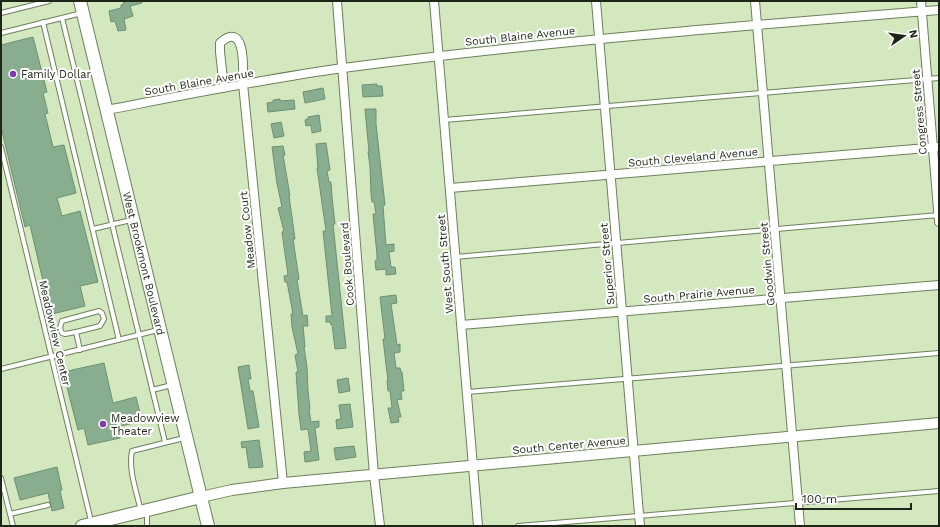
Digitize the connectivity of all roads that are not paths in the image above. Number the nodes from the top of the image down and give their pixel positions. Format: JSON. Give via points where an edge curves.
{"nodes":[{"id":1,"x":49,"y":1,"type":"edge"},
{"id":2,"x":338,"y":1,"type":"edge"},
{"id":3,"x":434,"y":1,"type":"edge"},
{"id":4,"x":596,"y":1,"type":"edge"},
{"id":5,"x":755,"y":1,"type":"edge"},
{"id":6,"x":921,"y":1,"type":"edge"},
{"id":7,"x":82,"y":7,"type":"edge"},
{"id":8,"x":939,"y":10,"type":"edge"},
{"id":9,"x":921,"y":11,"type":"junction"},
{"id":10,"x":1,"y":13,"type":"edge"},
{"id":11,"x":62,"y":18,"type":"junction"},
{"id":12,"x":43,"y":22,"type":"junction"},
{"id":13,"x":758,"y":25,"type":"junction"},
{"id":14,"x":1,"y":33,"type":"edge"},
{"id":15,"x":599,"y":38,"type":"junction"},
{"id":16,"x":438,"y":56,"type":"junction"},
{"id":17,"x":343,"y":68,"type":"junction"},
{"id":18,"x":939,"y":78,"type":"edge"},
{"id":19,"x":927,"y":79,"type":"junction"},
{"id":20,"x":243,"y":84,"type":"junction"},
{"id":21,"x":224,"y":88,"type":"junction"},
{"id":22,"x":763,"y":93,"type":"junction"},
{"id":23,"x":605,"y":107,"type":"junction"},
{"id":24,"x":107,"y":110,"type":"junction"},
{"id":25,"x":444,"y":120,"type":"junction"},
{"id":26,"x":1,"y":147,"type":"edge"},
{"id":27,"x":936,"y":147,"type":"edge"},
{"id":28,"x":769,"y":162,"type":"junction"},
{"id":29,"x":611,"y":175,"type":"junction"},
{"id":30,"x":450,"y":188,"type":"junction"},
{"id":31,"x":939,"y":217,"type":"edge"},
{"id":32,"x":133,"y":219,"type":"junction"},
{"id":33,"x":113,"y":224,"type":"junction"},
{"id":34,"x":93,"y":229,"type":"junction"},
{"id":35,"x":775,"y":229,"type":"junction"},
{"id":36,"x":617,"y":243,"type":"junction"},
{"id":37,"x":456,"y":258,"type":"junction"},
{"id":38,"x":939,"y":285,"type":"edge"},
{"id":39,"x":781,"y":298,"type":"junction"},
{"id":40,"x":622,"y":312,"type":"junction"},
{"id":41,"x":461,"y":325,"type":"junction"},
{"id":42,"x":160,"y":330,"type":"junction"},
{"id":43,"x":76,"y":332,"type":"junction"},
{"id":44,"x":139,"y":335,"type":"junction"},
{"id":45,"x":118,"y":340,"type":"junction"},
{"id":46,"x":80,"y":350,"type":"junction"},
{"id":47,"x":939,"y":353,"type":"edge"},
{"id":48,"x":52,"y":356,"type":"junction"},
{"id":49,"x":786,"y":366,"type":"junction"},
{"id":50,"x":1,"y":369,"type":"edge"},
{"id":51,"x":628,"y":379,"type":"junction"},
{"id":52,"x":174,"y":385,"type":"junction"},
{"id":53,"x":152,"y":390,"type":"junction"},
{"id":54,"x":467,"y":392,"type":"junction"},
{"id":55,"x":182,"y":416,"type":"junction"},
{"id":56,"x":160,"y":421,"type":"junction"},
{"id":57,"x":939,"y":423,"type":"edge"},
{"id":58,"x":187,"y":437,"type":"junction"},
{"id":59,"x":792,"y":437,"type":"junction"},
{"id":60,"x":165,"y":442,"type":"junction"},
{"id":61,"x":634,"y":451,"type":"junction"},
{"id":62,"x":473,"y":466,"type":"junction"},
{"id":63,"x":374,"y":475,"type":"junction"},
{"id":64,"x":1,"y":478,"type":"edge"},
{"id":65,"x":282,"y":483,"type":"junction"},
{"id":66,"x":939,"y":491,"type":"edge"},
{"id":67,"x":201,"y":497,"type":"junction"},
{"id":68,"x":798,"y":503,"type":"junction"},
{"id":69,"x":48,"y":505,"type":"dead end"},
{"id":70,"x":144,"y":511,"type":"junction"},
{"id":71,"x":10,"y":514,"type":"junction"},
{"id":72,"x":640,"y":516,"type":"junction"},
{"id":73,"x":87,"y":525,"type":"edge"},
{"id":74,"x":13,"y":526,"type":"edge"},
{"id":75,"x":147,"y":526,"type":"edge"},
{"id":76,"x":208,"y":526,"type":"edge"},
{"id":77,"x":380,"y":526,"type":"edge"},
{"id":78,"x":478,"y":526,"type":"edge"},
{"id":79,"x":518,"y":526,"type":"edge"},
{"id":80,"x":640,"y":526,"type":"edge"},
{"id":81,"x":800,"y":526,"type":"edge"}],
"edges":[{"from":1,"to":10,"type":"lane"},
{"from":2,"to":17,"type":"street","name":"Cook Boulevard"},
{"from":3,"to":16,"type":"street","name":"West South Street"},
{"from":4,"to":15,"type":"street","name":"Superior Street"},
{"from":5,"to":13,"type":"street","name":"Goodwin Street"},
{"from":6,"to":9,"type":"street","name":"Congress Street"},
{"from":7,"to":11,"type":"lane"},
{"from":7,"to":24,"type":"main road","name":"West Brookmont Boulevard"},
{"from":8,"to":9,"type":"street","name":"South Blaine Avenue"},
{"from":9,"to":13,"type":"street","name":"South Blaine Avenue"},
{"from":9,"to":19,"type":"street","name":"Congress Street"},
{"from":11,"to":12,"type":"lane"},
{"from":11,"to":33,"type":"lane"},
{"from":12,"to":14,"type":"lane"},
{"from":12,"to":34,"type":"lane"},
{"from":13,"to":15,"type":"street","name":"South Blaine Avenue"},
{"from":13,"to":22,"type":"street","name":"Goodwin Street"},
{"from":15,"to":16,"type":"street","name":"South Blaine Avenue"},
{"from":15,"to":23,"type":"street","name":"Superior Street"},
{"from":16,"to":17,"type":"street","name":"South Blaine Avenue"},
{"from":16,"to":25,"type":"street","name":"West South Street"},
{"from":17,"to":20,"type":"street","name":"South Blaine Avenue"},
{"from":17,"to":63,"type":"street","name":"Cook Boulevard"},
{"from":18,"to":19,"type":"lane"},
{"from":19,"to":22,"type":"lane"},
{"from":19,"to":27,"type":"street","name":"Congress Street"},
{"from":20,"to":21,"type":"street","name":"South Blaine Avenue"},
{"from":20,"to":21,"type":"street","name":"Meadow Court","via":[[243,51],[240,43],[236,39],[225,39],[220,43]]},
{"from":20,"to":65,"type":"street","name":"Meadow Court"},
{"from":21,"to":24,"type":"street","name":"South Blaine Avenue"},
{"from":22,"to":23,"type":"lane"},
{"from":22,"to":28,"type":"street","name":"Goodwin Street"},
{"from":23,"to":25,"type":"lane"},
{"from":23,"to":29,"type":"street","name":"Superior Street"},
{"from":24,"to":32,"type":"main road","name":"West Brookmont Boulevard"},
{"from":25,"to":30,"type":"street","name":"West South Street"},
{"from":26,"to":48,"type":"lane","name":"Meadowview Center"},
{"from":27,"to":28,"type":"street","name":"South Cleveland Avenue"},
{"from":27,"to":31,"type":"street","name":"Congress Street"},
{"from":28,"to":29,"type":"street","name":"South Cleveland Avenue"},
{"from":28,"to":35,"type":"street","name":"Goodwin Street"},
{"from":29,"to":30,"type":"street","name":"South Cleveland Avenue"},
{"from":29,"to":36,"type":"street","name":"Superior Street"},
{"from":30,"to":37,"type":"street","name":"West South Street"},
{"from":31,"to":35,"type":"lane"},
{"from":32,"to":33,"type":"lane"},
{"from":32,"to":42,"type":"main road","name":"West Brookmont Boulevard"},
{"from":33,"to":34,"type":"lane"},
{"from":33,"to":44,"type":"lane"},
{"from":34,"to":45,"type":"lane"},
{"from":35,"to":36,"type":"lane"},
{"from":35,"to":39,"type":"street","name":"Goodwin Street"},
{"from":36,"to":37,"type":"lane"},
{"from":36,"to":40,"type":"street","name":"Superior Street"},
{"from":37,"to":41,"type":"street","name":"West South Street"},
{"from":38,"to":39,"type":"street","name":"South Prairie Avenue"},
{"from":39,"to":40,"type":"street","name":"South Prairie Avenue"},
{"from":39,"to":49,"type":"street","name":"Goodwin Street"},
{"from":40,"to":41,"type":"street","name":"South Prairie Avenue"},
{"from":40,"to":51,"type":"street","name":"Superior Street"},
{"from":41,"to":54,"type":"street","name":"West South Street"},
{"from":42,"to":44,"type":"lane"},
{"from":42,"to":52,"type":"main road","name":"West Brookmont Boulevard"},
{"from":43,"to":43,"type":"lane","via":[[100,326],[104,319],[102,313],[99,311],[62,321],[62,334]]},
{"from":43,"to":46,"type":"lane"},
{"from":44,"to":45,"type":"lane"},
{"from":44,"to":53,"type":"lane"},
{"from":45,"to":46,"type":"lane"},
{"from":46,"to":48,"type":"lane"},
{"from":47,"to":49,"type":"lane"},
{"from":48,"to":50,"type":"lane"},
{"from":48,"to":73,"type":"lane","name":"Meadowview Center"},
{"from":49,"to":51,"type":"lane"},
{"from":49,"to":59,"type":"street","name":"Goodwin Street"},
{"from":51,"to":54,"type":"lane"},
{"from":51,"to":61,"type":"street","name":"Superior Street"},
{"from":52,"to":53,"type":"lane"},
{"from":52,"to":55,"type":"main road","name":"West Brookmont Boulevard"},
{"from":53,"to":56,"type":"lane"},
{"from":54,"to":62,"type":"street","name":"West South Street"},
{"from":55,"to":56,"type":"lane"},
{"from":55,"to":58,"type":"main road","name":"West Brookmont Boulevard"},
{"from":56,"to":60,"type":"lane"},
{"from":57,"to":59,"type":"street","name":"South Center Avenue"},
{"from":58,"to":60,"type":"lane"},
{"from":58,"to":67,"type":"main road","name":"West Brookmont Boulevard"},
{"from":59,"to":61,"type":"street","name":"South Center Avenue"},
{"from":59,"to":68,"type":"street","name":"Goodwin Street"},
{"from":60,"to":70,"type":"lane","via":[[132,451],[133,476]]},
{"from":61,"to":62,"type":"street","name":"South Center Avenue"},
{"from":61,"to":72,"type":"street","name":"Superior Street"},
{"from":62,"to":63,"type":"street","name":"South Center Avenue"},
{"from":62,"to":78,"type":"street","name":"West South Street"},
{"from":63,"to":65,"type":"street","name":"South Center Avenue"},
{"from":63,"to":77,"type":"street","name":"Cook Boulevard"},
{"from":64,"to":71,"type":"lane"},
{"from":65,"to":67,"type":"street","name":"South Center Avenue"},
{"from":66,"to":68,"type":"lane"},
{"from":67,"to":70,"type":"main road"},
{"from":67,"to":76,"type":"main road","name":"West Brookmont Boulevard"},
{"from":68,"to":72,"type":"lane"},
{"from":68,"to":81,"type":"street","name":"Goodwin Street"},
{"from":69,"to":71,"type":"lane"},
{"from":70,"to":73,"type":"main road"},
{"from":70,"to":75,"type":"lane"},
{"from":71,"to":74,"type":"lane"},
{"from":72,"to":79,"type":"lane"},
{"from":72,"to":80,"type":"street","name":"Superior Street"}]}
